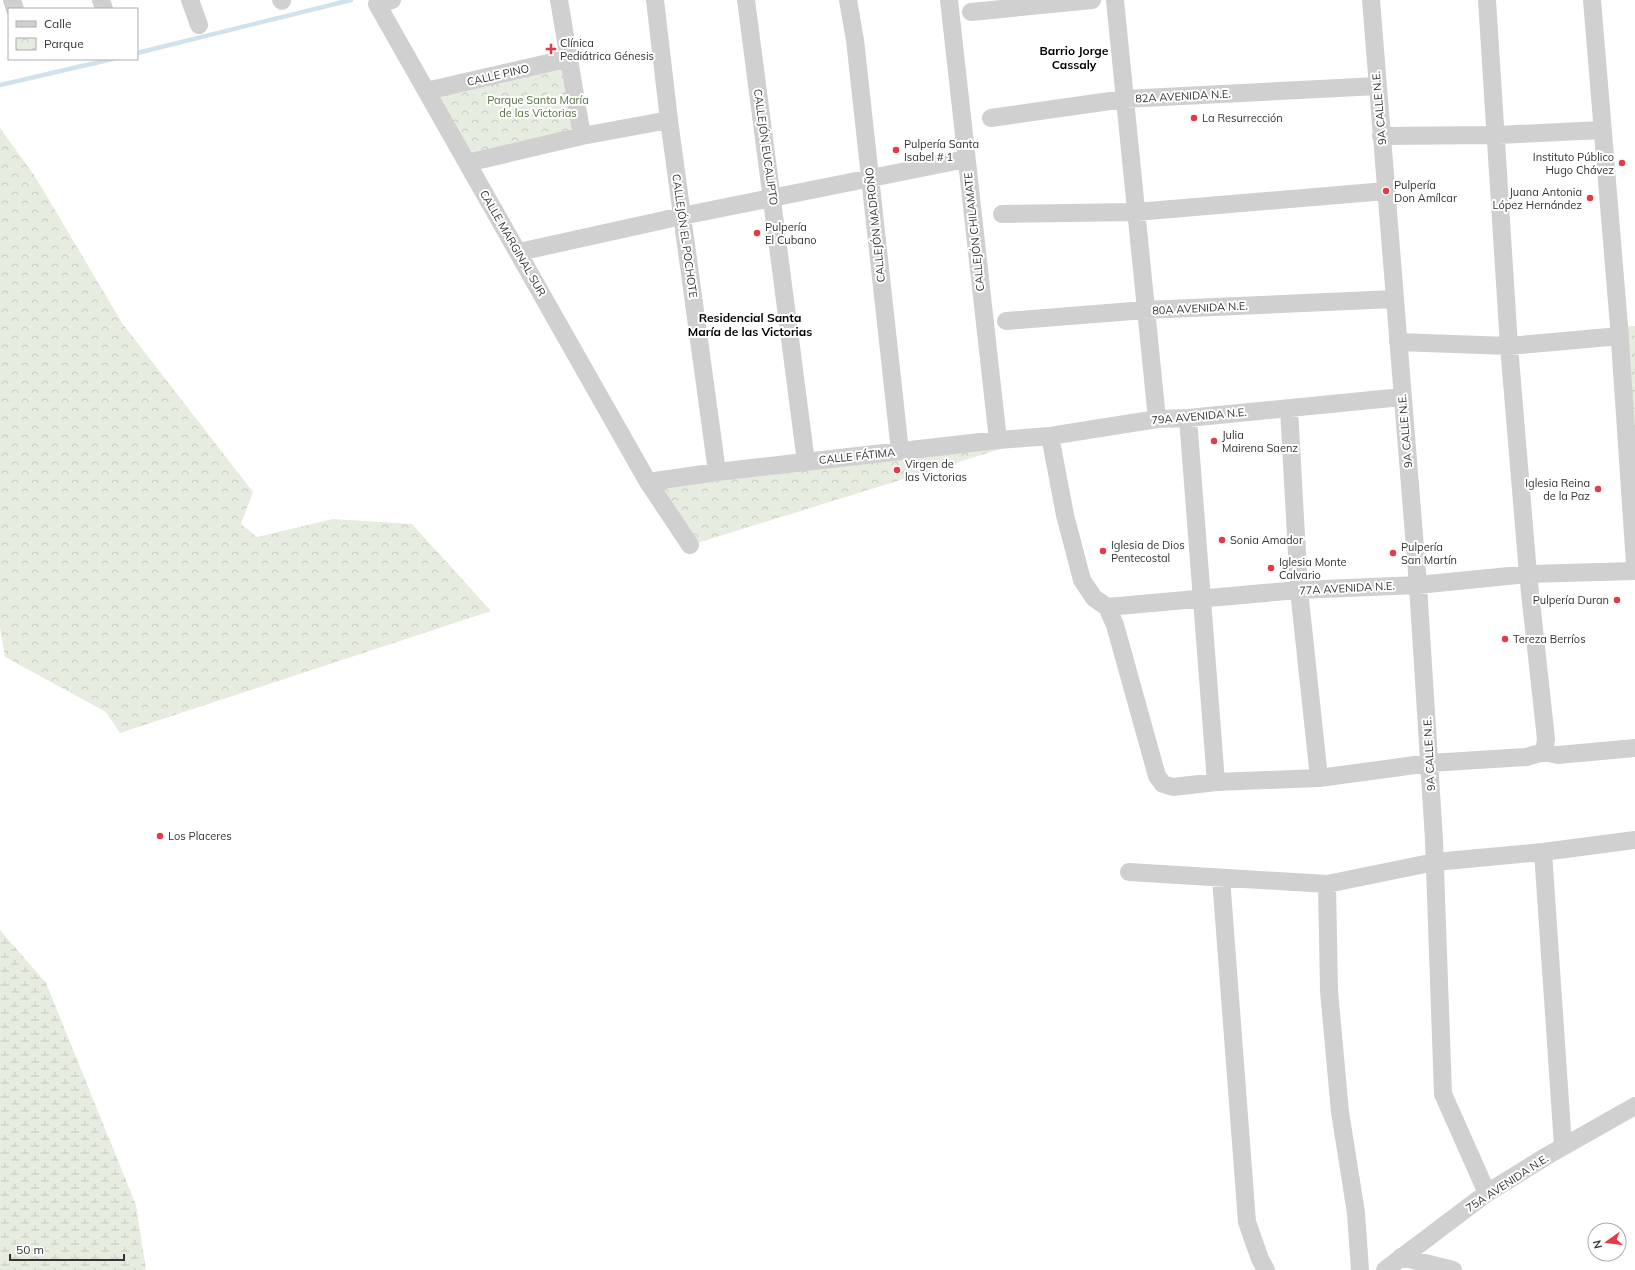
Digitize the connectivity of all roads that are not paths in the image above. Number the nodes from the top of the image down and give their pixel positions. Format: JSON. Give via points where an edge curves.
{"nodes":[{"id":1,"x":190,"y":0,"type":"edge"},
{"id":2,"x":559,"y":0,"type":"edge"},
{"id":3,"x":655,"y":0,"type":"edge"},
{"id":4,"x":746,"y":0,"type":"edge"},
{"id":5,"x":848,"y":0,"type":"edge"},
{"id":6,"x":949,"y":0,"type":"edge"},
{"id":7,"x":1092,"y":0,"type":"edge"},
{"id":8,"x":1115,"y":0,"type":"edge"},
{"id":9,"x":1370,"y":0,"type":"edge"},
{"id":10,"x":1488,"y":0,"type":"edge"},
{"id":11,"x":1592,"y":0,"type":"edge"},
{"id":12,"x":384,"y":2,"type":"edge"},
{"id":13,"x":971,"y":12,"type":"dead end"},
{"id":14,"x":199,"y":25,"type":"dead end"},
{"id":15,"x":570,"y":58,"type":"junction"},
{"id":16,"x":1377,"y":86,"type":"junction"},
{"id":17,"x":426,"y":91,"type":"junction"},
{"id":18,"x":1124,"y":99,"type":"junction"},
{"id":19,"x":990,"y":118,"type":"dead end"},
{"id":20,"x":669,"y":120,"type":"junction"},
{"id":21,"x":1602,"y":130,"type":"junction"},
{"id":22,"x":582,"y":136,"type":"junction"},
{"id":23,"x":1381,"y":136,"type":"junction"},
{"id":24,"x":1497,"y":136,"type":"junction"},
{"id":25,"x":966,"y":159,"type":"junction"},
{"id":26,"x":467,"y":163,"type":"junction"},
{"id":27,"x":870,"y":178,"type":"junction"},
{"id":28,"x":1386,"y":191,"type":"junction"},
{"id":29,"x":773,"y":198,"type":"junction"},
{"id":30,"x":1136,"y":212,"type":"junction"},
{"id":31,"x":1002,"y":214,"type":"dead end"},
{"id":32,"x":682,"y":216,"type":"junction"},
{"id":33,"x":519,"y":252,"type":"junction"},
{"id":34,"x":1394,"y":299,"type":"junction"},
{"id":35,"x":1145,"y":310,"type":"junction"},
{"id":36,"x":1006,"y":321,"type":"dead end"},
{"id":37,"x":1620,"y":336,"type":"junction"},
{"id":38,"x":1398,"y":342,"type":"junction"},
{"id":39,"x":1509,"y":346,"type":"junction"},
{"id":40,"x":1402,"y":397,"type":"junction"},
{"id":41,"x":1289,"y":409,"type":"junction"},
{"id":42,"x":1188,"y":418,"type":"junction"},
{"id":43,"x":1157,"y":419,"type":"junction"},
{"id":44,"x":1050,"y":436,"type":"junction"},
{"id":45,"x":998,"y":440,"type":"junction"},
{"id":46,"x":900,"y":451,"type":"junction"},
{"id":47,"x":806,"y":462,"type":"junction"},
{"id":48,"x":717,"y":472,"type":"junction"},
{"id":49,"x":648,"y":482,"type":"junction"},
{"id":50,"x":690,"y":545,"type":"dead end"},
{"id":51,"x":1635,"y":564,"type":"edge"},
{"id":52,"x":1635,"y":571,"type":"edge"},
{"id":53,"x":1528,"y":574,"type":"junction"},
{"id":54,"x":1418,"y":585,"type":"junction"},
{"id":55,"x":1299,"y":590,"type":"junction"},
{"id":56,"x":1202,"y":600,"type":"junction"},
{"id":57,"x":1107,"y":607,"type":"junction"},
{"id":58,"x":1635,"y":748,"type":"edge"},
{"id":59,"x":1544,"y":752,"type":"junction"},
{"id":60,"x":1430,"y":763,"type":"junction"},
{"id":61,"x":1319,"y":778,"type":"junction"},
{"id":62,"x":1216,"y":782,"type":"junction"},
{"id":63,"x":1635,"y":840,"type":"edge"},
{"id":64,"x":1543,"y":852,"type":"junction"},
{"id":65,"x":1435,"y":862,"type":"junction"},
{"id":66,"x":1129,"y":872,"type":"dead end"},
{"id":67,"x":1222,"y":878,"type":"junction"},
{"id":68,"x":1327,"y":884,"type":"junction"},
{"id":69,"x":1635,"y":1106,"type":"edge"},
{"id":70,"x":1563,"y":1146,"type":"junction"},
{"id":71,"x":1487,"y":1193,"type":"junction"},
{"id":72,"x":1401,"y":1257,"type":"junction"},
{"id":73,"x":1266,"y":1270,"type":"edge"},
{"id":74,"x":1360,"y":1270,"type":"edge"},
{"id":75,"x":1385,"y":1270,"type":"edge"},
{"id":76,"x":1453,"y":1270,"type":"edge"}],
"edges":[{"from":1,"to":14,"type":"street"},
{"from":2,"to":15,"type":"street"},
{"from":3,"to":20,"type":"street","name":"CALLEJÓN EL POCHOTE"},
{"from":4,"to":29,"type":"street","name":"CALLEJÓN EUCALIPTO"},
{"from":5,"to":27,"type":"street","name":"CALLEJÓN MADROÑO","via":[[855,40]]},
{"from":6,"to":25,"type":"street","name":"CALLEJÓN CHILAMATE"},
{"from":7,"to":13,"type":"street"},
{"from":8,"to":18,"type":"street"},
{"from":9,"to":16,"type":"street","name":"9A CALLE N.E."},
{"from":10,"to":24,"type":"street"},
{"from":11,"to":21,"type":"street"},
{"from":12,"to":17,"type":"street","name":"CALLE MARGINAL SUR"},
{"from":15,"to":17,"type":"street","name":"CALLE PINO"},
{"from":15,"to":22,"type":"street"},
{"from":16,"to":18,"type":"street","name":"82A AVENIDA N.E."},
{"from":16,"to":23,"type":"street","name":"9A CALLE N.E."},
{"from":17,"to":26,"type":"street","name":"CALLE MARGINAL SUR"},
{"from":18,"to":19,"type":"street","name":"82A AVENIDA N.E."},
{"from":18,"to":30,"type":"street"},
{"from":20,"to":22,"type":"street"},
{"from":20,"to":32,"type":"street","name":"CALLEJÓN EL POCHOTE"},
{"from":21,"to":24,"type":"street"},
{"from":21,"to":37,"type":"street"},
{"from":22,"to":26,"type":"street"},
{"from":23,"to":24,"type":"street"},
{"from":23,"to":28,"type":"street","name":"9A CALLE N.E."},
{"from":24,"to":39,"type":"street"},
{"from":25,"to":27,"type":"street"},
{"from":25,"to":45,"type":"street","name":"CALLEJÓN CHILAMATE"},
{"from":26,"to":33,"type":"street","name":"CALLE MARGINAL SUR"},
{"from":27,"to":29,"type":"street"},
{"from":27,"to":46,"type":"street","name":"CALLEJÓN MADROÑO"},
{"from":28,"to":30,"type":"street"},
{"from":28,"to":34,"type":"street","name":"9A CALLE N.E."},
{"from":29,"to":32,"type":"street"},
{"from":29,"to":47,"type":"street","name":"CALLEJÓN EUCALIPTO"},
{"from":30,"to":31,"type":"street"},
{"from":30,"to":35,"type":"street"},
{"from":32,"to":33,"type":"street"},
{"from":32,"to":48,"type":"street","name":"CALLEJÓN EL POCHOTE"},
{"from":33,"to":49,"type":"street","name":"CALLE MARGINAL SUR"},
{"from":34,"to":35,"type":"street","name":"80A AVENIDA N.E."},
{"from":34,"to":38,"type":"street","name":"9A CALLE N.E."},
{"from":35,"to":36,"type":"street","name":"80A AVENIDA N.E."},
{"from":35,"to":43,"type":"street"},
{"from":37,"to":39,"type":"street"},
{"from":37,"to":51,"type":"street"},
{"from":38,"to":39,"type":"street"},
{"from":38,"to":40,"type":"street","name":"9A CALLE N.E."},
{"from":39,"to":53,"type":"street"},
{"from":40,"to":41,"type":"street","name":"79A AVENIDA N.E."},
{"from":40,"to":54,"type":"street","name":"9A CALLE N.E."},
{"from":41,"to":42,"type":"street","name":"79A AVENIDA N.E."},
{"from":41,"to":55,"type":"street"},
{"from":42,"to":43,"type":"street","name":"79A AVENIDA N.E."},
{"from":42,"to":56,"type":"street"},
{"from":43,"to":44,"type":"street","name":"79A AVENIDA N.E."},
{"from":44,"to":45,"type":"street","name":"79A AVENIDA N.E."},
{"from":44,"to":57,"type":"street","via":[[1082,580],[1094,598]]},
{"from":45,"to":46,"type":"street","name":"CALLE FÁTIMA"},
{"from":46,"to":47,"type":"street","name":"CALLE FÁTIMA"},
{"from":47,"to":48,"type":"street","name":"CALLE FÁTIMA"},
{"from":48,"to":49,"type":"street","name":"CALLE FÁTIMA"},
{"from":49,"to":50,"type":"street","name":"CALLE MARGINAL SUR"},
{"from":52,"to":53,"type":"street","name":"77A AVENIDA N.E."},
{"from":53,"to":54,"type":"street","name":"77A AVENIDA N.E."},
{"from":53,"to":59,"type":"street","via":[[1546,739]]},
{"from":54,"to":55,"type":"street","name":"77A AVENIDA N.E."},
{"from":54,"to":60,"type":"street","name":"9A CALLE N.E."},
{"from":55,"to":56,"type":"street","name":"77A AVENIDA N.E."},
{"from":55,"to":61,"type":"street"},
{"from":56,"to":57,"type":"street","name":"77A AVENIDA N.E."},
{"from":56,"to":62,"type":"street"},
{"from":57,"to":62,"type":"street","via":[[1115,625],[1157,776],[1163,784],[1173,787]]},
{"from":58,"to":59,"type":"street","via":[[1558,755]]},
{"from":59,"to":60,"type":"street","via":[[1526,758]]},
{"from":60,"to":61,"type":"street"},
{"from":60,"to":65,"type":"street","name":"9A CALLE N.E."},
{"from":61,"to":62,"type":"street"},
{"from":63,"to":64,"type":"street"},
{"from":64,"to":65,"type":"street"},
{"from":64,"to":70,"type":"street"},
{"from":65,"to":68,"type":"street"},
{"from":65,"to":71,"type":"street","name":"9A CALLE N.E.","via":[[1443,1094]]},
{"from":66,"to":67,"type":"street"},
{"from":67,"to":68,"type":"street"},
{"from":67,"to":73,"type":"street","via":[[1247,1222]]},
{"from":68,"to":74,"type":"street","via":[[1329,991],[1340,1112],[1356,1213]]},
{"from":69,"to":70,"type":"street","name":"75A AVENIDA N.E."},
{"from":70,"to":71,"type":"street","name":"75A AVENIDA N.E."},
{"from":71,"to":72,"type":"street","name":"75A AVENIDA N.E."},
{"from":72,"to":75,"type":"street","name":"75A AVENIDA N.E."},
{"from":72,"to":76,"type":"street"}]}
